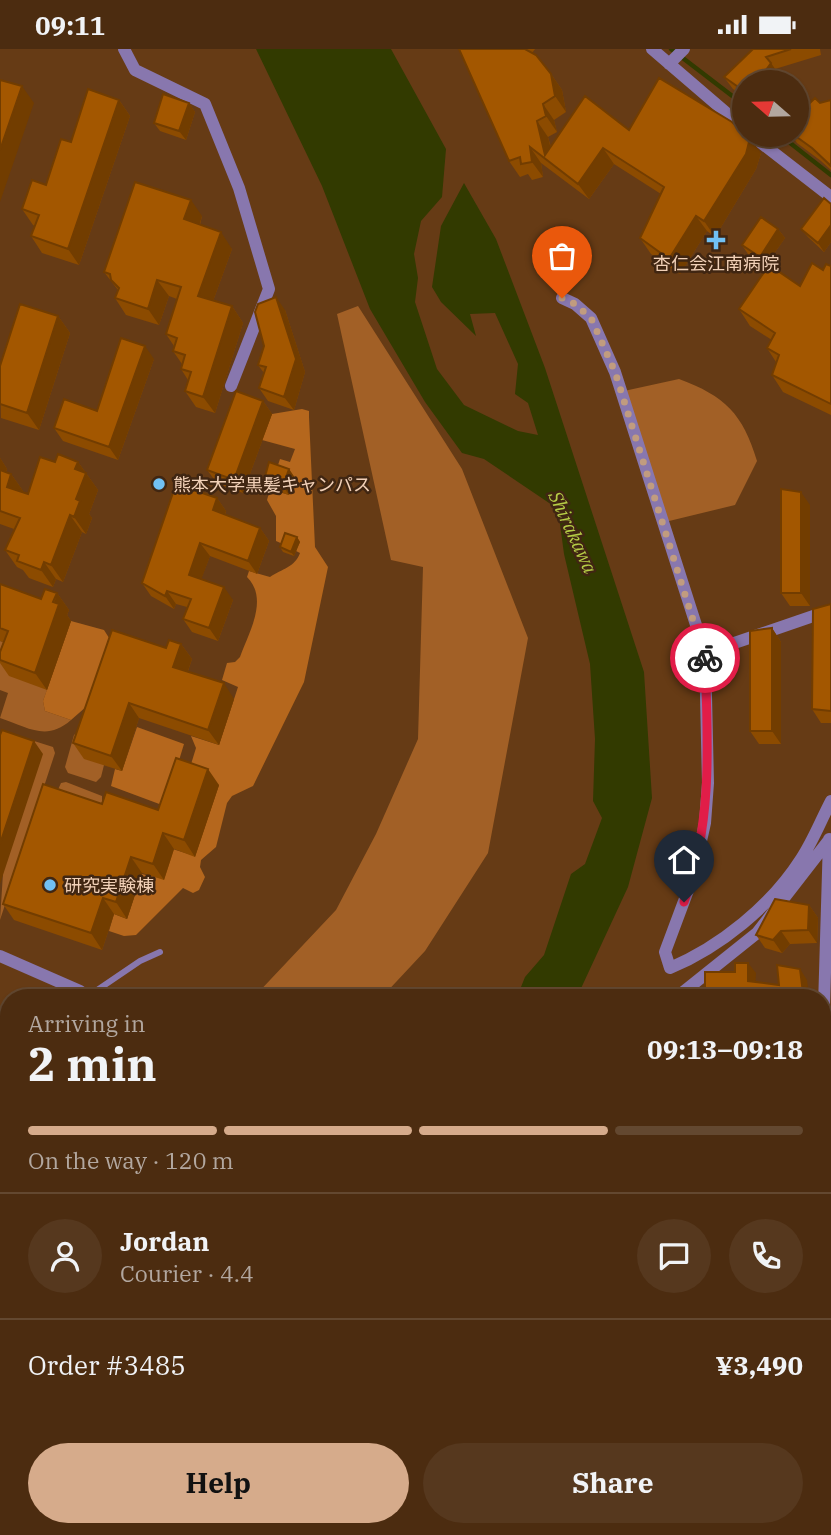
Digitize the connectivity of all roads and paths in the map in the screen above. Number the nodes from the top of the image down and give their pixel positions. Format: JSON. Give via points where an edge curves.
{"nodes":[{"id":1,"x":124,"y":49,"type":"edge"},
{"id":2,"x":652,"y":49,"type":"edge"},
{"id":3,"x":684,"y":49,"type":"edge"},
{"id":4,"x":669,"y":64,"type":"junction"},
{"id":5,"x":732,"y":118,"type":"edge"},
{"id":6,"x":766,"y":147,"type":"edge"},
{"id":7,"x":831,"y":197,"type":"edge"},
{"id":8,"x":562,"y":298,"type":"dead end"},
{"id":9,"x":231,"y":386,"type":"dead end"},
{"id":10,"x":831,"y":610,"type":"edge"},
{"id":11,"x":705,"y":653,"type":"junction"},
{"id":12,"x":831,"y":801,"type":"edge"},
{"id":13,"x":830,"y":838,"type":"edge"},
{"id":14,"x":160,"y":952,"type":"dead end"},
{"id":15,"x":0,"y":956,"type":"edge"},
{"id":16,"x":75,"y":989,"type":"edge"},
{"id":17,"x":99,"y":989,"type":"edge"},
{"id":18,"x":687,"y":989,"type":"edge"},
{"id":19,"x":827,"y":989,"type":"edge"}],
"edges":[{"from":1,"to":9,"type":"street","via":[[135,70],[205,104],[239,188],[269,289]]},
{"from":2,"to":4,"type":"street"},
{"from":3,"to":4,"type":"street"},
{"from":4,"to":5,"type":"street"},
{"from":6,"to":7,"type":"street"},
{"from":8,"to":11,"type":"street","via":[[591,318],[615,372]]},
{"from":10,"to":11,"type":"street"},
{"from":11,"to":12,"type":"street","via":[[705,823],[693,877],[665,952],[670,968],[708,951],[776,890],[801,859]]},
{"from":13,"to":18,"type":"street","via":[[757,933]]},
{"from":13,"to":19,"type":"street"},
{"from":14,"to":17,"type":"lane"},
{"from":15,"to":16,"type":"street"}]}
